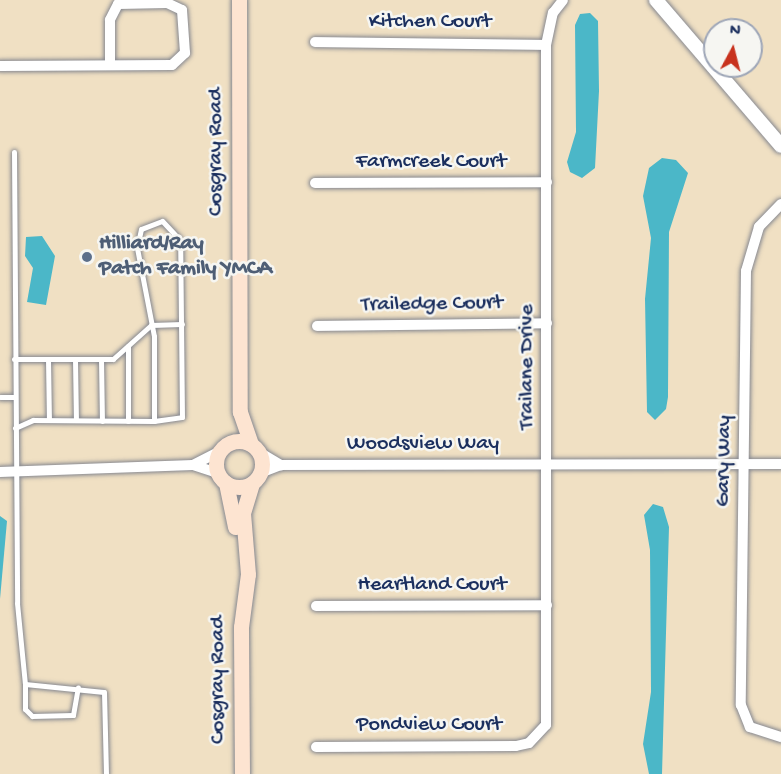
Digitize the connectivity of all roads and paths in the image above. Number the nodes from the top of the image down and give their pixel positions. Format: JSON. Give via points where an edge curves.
{"nodes":[{"id":1,"x":239,"y":0,"type":"edge"},
{"id":2,"x":563,"y":0,"type":"edge"},
{"id":3,"x":656,"y":0,"type":"edge"},
{"id":4,"x":315,"y":42,"type":"dead end"},
{"id":5,"x":546,"y":45,"type":"junction"},
{"id":6,"x":110,"y":65,"type":"junction"},
{"id":7,"x":0,"y":66,"type":"edge"},
{"id":8,"x":781,"y":146,"type":"edge"},
{"id":9,"x":14,"y":152,"type":"dead end"},
{"id":10,"x":546,"y":182,"type":"junction"},
{"id":11,"x":315,"y":183,"type":"dead end"},
{"id":12,"x":781,"y":204,"type":"edge"},
{"id":13,"x":547,"y":323,"type":"junction"},
{"id":14,"x":182,"y":324,"type":"junction"},
{"id":15,"x":151,"y":325,"type":"junction"},
{"id":16,"x":317,"y":326,"type":"dead end"},
{"id":17,"x":128,"y":346,"type":"junction"},
{"id":18,"x":14,"y":359,"type":"junction"},
{"id":19,"x":48,"y":359,"type":"junction"},
{"id":20,"x":75,"y":359,"type":"junction"},
{"id":21,"x":102,"y":359,"type":"junction"},
{"id":22,"x":0,"y":397,"type":"edge"},
{"id":23,"x":14,"y":397,"type":"junction"},
{"id":24,"x":240,"y":412,"type":"junction"},
{"id":25,"x":49,"y":420,"type":"junction"},
{"id":26,"x":76,"y":420,"type":"junction"},
{"id":27,"x":102,"y":421,"type":"junction"},
{"id":28,"x":128,"y":421,"type":"junction"},
{"id":29,"x":154,"y":421,"type":"junction"},
{"id":30,"x":15,"y":428,"type":"junction"},
{"id":31,"x":223,"y":448,"type":"junction"},
{"id":32,"x":255,"y":448,"type":"junction"},
{"id":33,"x":744,"y":463,"type":"junction"},
{"id":34,"x":548,"y":464,"type":"junction"},
{"id":35,"x":781,"y":464,"type":"edge"},
{"id":36,"x":193,"y":465,"type":"junction"},
{"id":37,"x":281,"y":465,"type":"junction"},
{"id":38,"x":15,"y":469,"type":"junction"},
{"id":39,"x":0,"y":472,"type":"edge"},
{"id":40,"x":222,"y":478,"type":"junction"},
{"id":41,"x":256,"y":478,"type":"junction"},
{"id":42,"x":243,"y":585,"type":"junction"},
{"id":43,"x":547,"y":604,"type":"junction"},
{"id":44,"x":316,"y":606,"type":"dead end"},
{"id":45,"x":25,"y":684,"type":"junction"},
{"id":46,"x":78,"y":687,"type":"junction"},
{"id":47,"x":540,"y":735,"type":"joint"},
{"id":48,"x":781,"y":737,"type":"edge"},
{"id":49,"x":316,"y":747,"type":"dead end"},
{"id":50,"x":106,"y":774,"type":"edge"},
{"id":51,"x":242,"y":774,"type":"edge"}],
"edges":[{"from":1,"to":24,"type":"main road","name":"Cosgray Road"},
{"from":2,"to":5,"type":"street","name":"Trailane Drive","via":[[554,13]]},
{"from":3,"to":8,"type":"street"},
{"from":4,"to":5,"type":"street","name":"Kitchen Court"},
{"from":5,"to":10,"type":"street","name":"Trailane Drive"},
{"from":6,"to":6,"type":"street","via":[[180,62],[185,53],[182,10],[167,3],[118,4],[110,20]]},
{"from":6,"to":7,"type":"street"},
{"from":9,"to":18,"type":"lane"},
{"from":10,"to":11,"type":"street","name":"Farmcreek Court"},
{"from":10,"to":13,"type":"street","name":"Trailane Drive"},
{"from":12,"to":33,"type":"street","name":"Gary Way","via":[[759,227],[748,261]]},
{"from":13,"to":16,"type":"street","name":"Trailedge Court"},
{"from":13,"to":34,"type":"street","name":"Trailane Drive"},
{"from":14,"to":15,"type":"lane"},
{"from":14,"to":15,"type":"lane","via":[[180,240],[162,222],[146,225],[137,241]]},
{"from":14,"to":29,"type":"lane","via":[[182,417]]},
{"from":15,"to":17,"type":"lane"},
{"from":15,"to":29,"type":"lane"},
{"from":17,"to":21,"type":"lane","via":[[113,359]]},
{"from":17,"to":28,"type":"lane"},
{"from":18,"to":19,"type":"lane"},
{"from":18,"to":23,"type":"lane"},
{"from":19,"to":20,"type":"lane"},
{"from":19,"to":25,"type":"lane"},
{"from":20,"to":21,"type":"lane"},
{"from":20,"to":26,"type":"lane"},
{"from":21,"to":27,"type":"lane"},
{"from":22,"to":23,"type":"lane"},
{"from":23,"to":30,"type":"lane"},
{"from":24,"to":31,"type":"main road","name":"Cosgray Road"},
{"from":24,"to":32,"type":"main road","name":"Cosgray Road"},
{"from":25,"to":26,"type":"lane"},
{"from":25,"to":30,"type":"lane"},
{"from":26,"to":27,"type":"lane"},
{"from":27,"to":28,"type":"lane"},
{"from":28,"to":29,"type":"lane"},
{"from":30,"to":38,"type":"lane"},
{"from":31,"to":32,"type":"main road"},
{"from":31,"to":36,"type":"street"},
{"from":31,"to":40,"type":"main road","name":"Cosgray Road"},
{"from":32,"to":37,"type":"street"},
{"from":32,"to":41,"type":"main road","name":"Cosgray Road"},
{"from":33,"to":34,"type":"street","name":"Woodsview Way"},
{"from":33,"to":35,"type":"street","name":"Woodsview Way"},
{"from":33,"to":48,"type":"street","name":"Gary Way","via":[[741,705],[750,727]]},
{"from":34,"to":37,"type":"street","name":"Woodsview Way"},
{"from":34,"to":43,"type":"street","name":"Trailane Drive"},
{"from":36,"to":38,"type":"street"},
{"from":36,"to":40,"type":"street"},
{"from":37,"to":41,"type":"street","name":"Woodsview Way"},
{"from":38,"to":39,"type":"street"},
{"from":38,"to":45,"type":"lane","via":[[17,603]]},
{"from":40,"to":41,"type":"main road"},
{"from":40,"to":42,"type":"main road","name":"Cosgray Road"},
{"from":41,"to":42,"type":"main road","name":"Cosgray Road","via":[[243,513],[248,574]]},
{"from":42,"to":51,"type":"main road","name":"Cosgray Road"},
{"from":43,"to":44,"type":"street","name":"Heartland Court"},
{"from":43,"to":47,"type":"street","name":"Trailane Drive","via":[[548,713]]},
{"from":45,"to":46,"type":"lane"},
{"from":45,"to":46,"type":"lane","via":[[25,710],[33,716],[73,715]]},
{"from":46,"to":50,"type":"lane","via":[[104,692]]},
{"from":47,"to":49,"type":"street","name":"Pondview Court","via":[[516,746]]}]}
